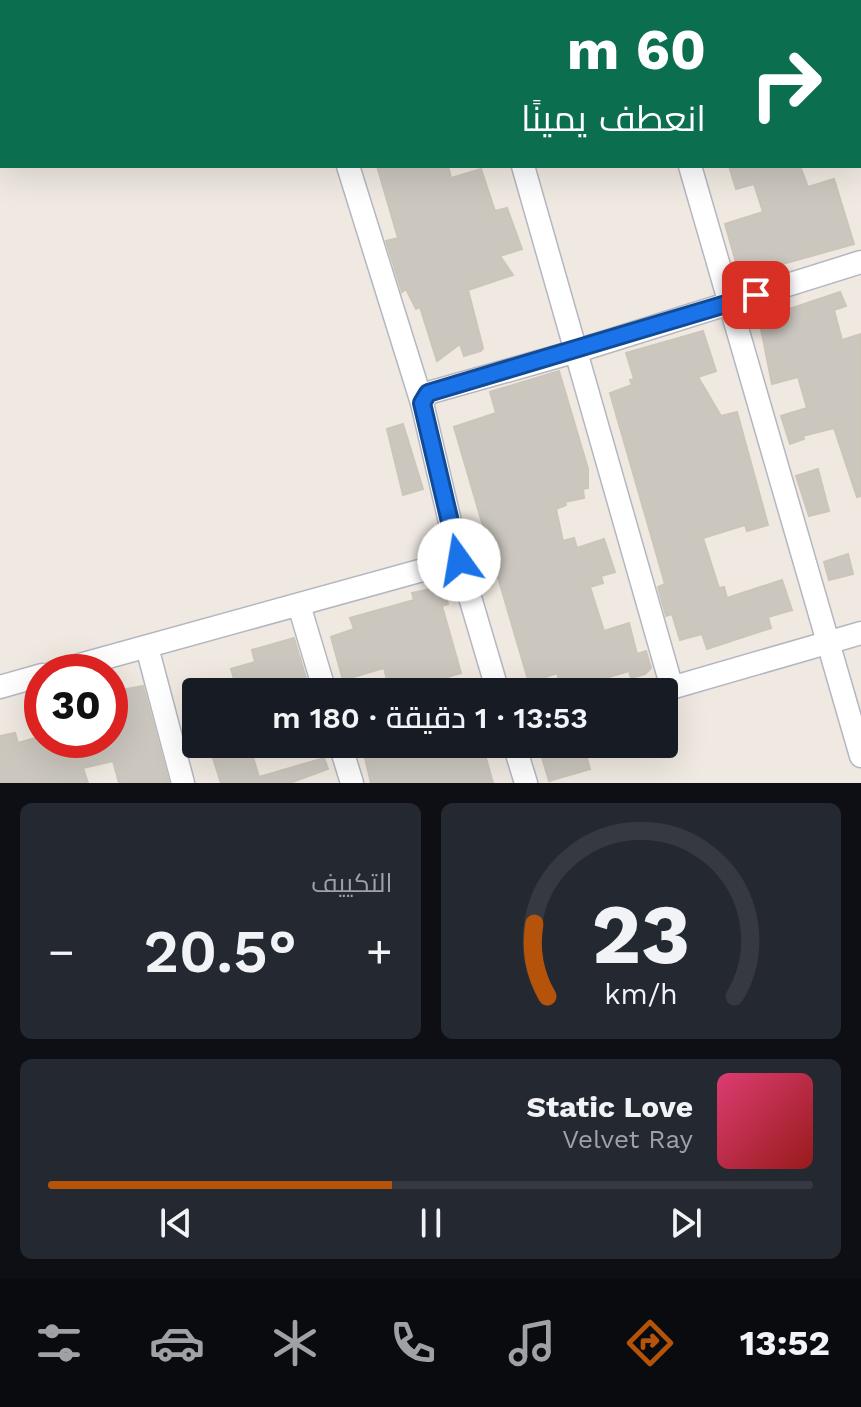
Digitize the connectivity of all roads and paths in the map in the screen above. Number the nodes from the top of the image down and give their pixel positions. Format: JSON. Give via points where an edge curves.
{"nodes":[{"id":1,"x":349,"y":168,"type":"edge"},
{"id":2,"x":524,"y":168,"type":"edge"},
{"id":3,"x":691,"y":168,"type":"edge"},
{"id":4,"x":861,"y":262,"type":"edge"},
{"id":5,"x":730,"y":304,"type":"junction"},
{"id":6,"x":577,"y":351,"type":"junction"},
{"id":7,"x":422,"y":403,"type":"junction"},
{"id":8,"x":459,"y":560,"type":"junction"},
{"id":9,"x":299,"y":605,"type":"junction"},
{"id":10,"x":861,"y":633,"type":"edge"},
{"id":11,"x":828,"y":643,"type":"junction"},
{"id":12,"x":147,"y":647,"type":"junction"},
{"id":13,"x":121,"y":654,"type":"edge"},
{"id":14,"x":321,"y":678,"type":"edge"},
{"id":15,"x":494,"y":678,"type":"edge"},
{"id":16,"x":662,"y":678,"type":"edge"},
{"id":17,"x":24,"y":680,"type":"edge"},
{"id":18,"x":678,"y":686,"type":"edge"},
{"id":19,"x":0,"y":687,"type":"edge"},
{"id":20,"x":861,"y":756,"type":"edge"},
{"id":21,"x":344,"y":758,"type":"edge"},
{"id":22,"x":518,"y":758,"type":"edge"},
{"id":23,"x":183,"y":783,"type":"edge"},
{"id":24,"x":352,"y":783,"type":"edge"},
{"id":25,"x":526,"y":783,"type":"edge"}],
"edges":[{"from":1,"to":7,"type":"street"},
{"from":2,"to":6,"type":"street"},
{"from":3,"to":5,"type":"street"},
{"from":4,"to":5,"type":"street"},
{"from":5,"to":6,"type":"street"},
{"from":5,"to":11,"type":"street"},
{"from":6,"to":7,"type":"street","via":[[440,387]]},
{"from":6,"to":16,"type":"street"},
{"from":7,"to":8,"type":"street"},
{"from":8,"to":9,"type":"street"},
{"from":8,"to":15,"type":"street"},
{"from":9,"to":12,"type":"street"},
{"from":9,"to":14,"type":"street"},
{"from":10,"to":11,"type":"street"},
{"from":11,"to":18,"type":"street"},
{"from":11,"to":20,"type":"street"},
{"from":12,"to":13,"type":"street"},
{"from":12,"to":23,"type":"street"},
{"from":17,"to":19,"type":"street"},
{"from":21,"to":24,"type":"street"},
{"from":22,"to":25,"type":"street"}]}
